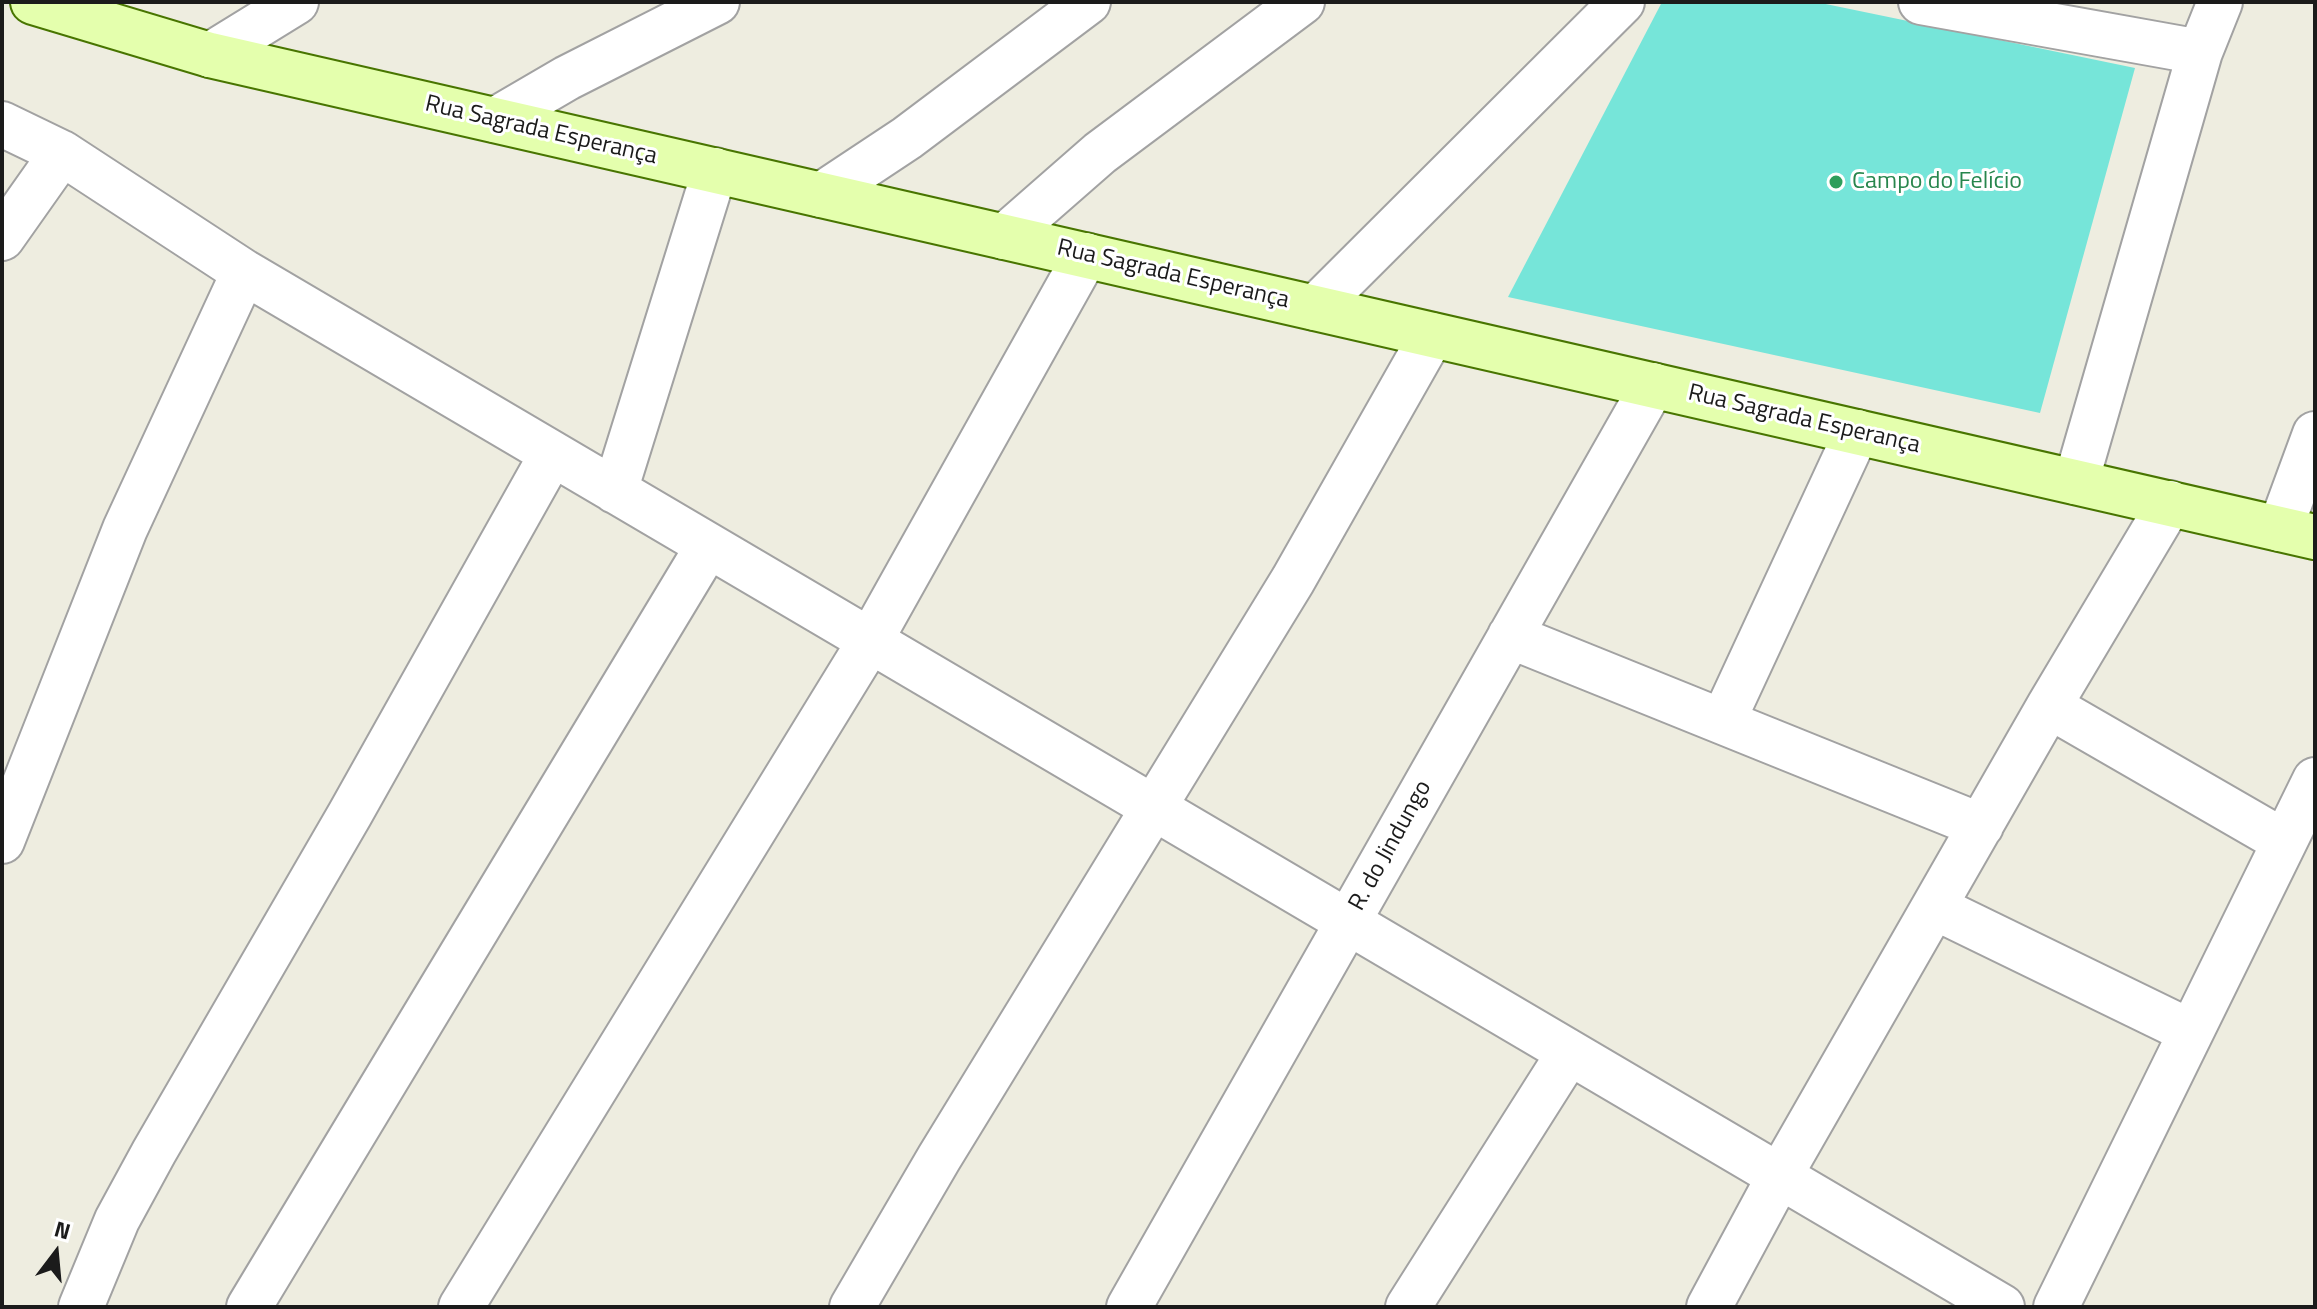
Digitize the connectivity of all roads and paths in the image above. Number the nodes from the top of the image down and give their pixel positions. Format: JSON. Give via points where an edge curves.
{"nodes":[{"id":1,"x":33,"y":2,"type":"edge"},
{"id":2,"x":296,"y":2,"type":"edge"},
{"id":3,"x":717,"y":2,"type":"edge"},
{"id":4,"x":1088,"y":2,"type":"edge"},
{"id":5,"x":1302,"y":2,"type":"edge"},
{"id":6,"x":1622,"y":2,"type":"edge"},
{"id":7,"x":1921,"y":2,"type":"edge"},
{"id":8,"x":2220,"y":2,"type":"edge"},
{"id":9,"x":2200,"y":52,"type":"junction"},
{"id":10,"x":210,"y":55,"type":"junction"},
{"id":11,"x":495,"y":120,"type":"junction"},
{"id":12,"x":2,"y":124,"type":"edge"},
{"id":13,"x":62,"y":153,"type":"junction"},
{"id":14,"x":715,"y":170,"type":"junction"},
{"id":15,"x":821,"y":195,"type":"junction"},
{"id":16,"x":1004,"y":237,"type":"junction"},
{"id":17,"x":2,"y":238,"type":"edge"},
{"id":18,"x":1086,"y":255,"type":"junction"},
{"id":19,"x":244,"y":272,"type":"junction"},
{"id":20,"x":1315,"y":308,"type":"junction"},
{"id":21,"x":1432,"y":335,"type":"junction"},
{"id":22,"x":1653,"y":385,"type":"junction"},
{"id":23,"x":1857,"y":432,"type":"junction"},
{"id":24,"x":2315,"y":434,"type":"edge"},
{"id":25,"x":552,"y":454,"type":"junction"},
{"id":26,"x":2076,"y":482,"type":"junction"},
{"id":27,"x":615,"y":491,"type":"junction"},
{"id":28,"x":2170,"y":503,"type":"junction"},
{"id":29,"x":2298,"y":533,"type":"edge"},
{"id":30,"x":708,"y":546,"type":"junction"},
{"id":31,"x":1510,"y":636,"type":"junction"},
{"id":32,"x":870,"y":641,"type":"junction"},
{"id":33,"x":2049,"y":706,"type":"junction"},
{"id":34,"x":1723,"y":721,"type":"junction"},
{"id":35,"x":2315,"y":780,"type":"edge"},
{"id":36,"x":1155,"y":809,"type":"junction"},
{"id":37,"x":1981,"y":826,"type":"junction"},
{"id":38,"x":2,"y":841,"type":"edge"},
{"id":39,"x":2283,"y":841,"type":"junction"},
{"id":40,"x":1934,"y":907,"type":"junction"},
{"id":41,"x":1348,"y":922,"type":"junction"},
{"id":42,"x":2191,"y":1032,"type":"junction"},
{"id":43,"x":1569,"y":1053,"type":"junction"},
{"id":44,"x":1779,"y":1177,"type":"junction"},
{"id":45,"x":81,"y":1307,"type":"edge"},
{"id":46,"x":249,"y":1307,"type":"edge"},
{"id":47,"x":461,"y":1307,"type":"edge"},
{"id":48,"x":852,"y":1307,"type":"edge"},
{"id":49,"x":1129,"y":1307,"type":"edge"},
{"id":50,"x":1408,"y":1307,"type":"edge"},
{"id":51,"x":1709,"y":1307,"type":"edge"},
{"id":52,"x":2002,"y":1307,"type":"edge"},
{"id":53,"x":2056,"y":1307,"type":"edge"}],
"edges":[{"from":1,"to":10,"type":"street","name":"Rua Sagrada Esperança"},
{"from":2,"to":10,"type":"street"},
{"from":3,"to":11,"type":"street"},
{"from":4,"to":15,"type":"street","via":[[907,138]]},
{"from":5,"to":16,"type":"street","via":[[1100,153]]},
{"from":6,"to":20,"type":"street"},
{"from":7,"to":9,"type":"street"},
{"from":8,"to":9,"type":"street"},
{"from":9,"to":26,"type":"street"},
{"from":10,"to":11,"type":"street","name":"Rua Sagrada Esperança"},
{"from":11,"to":14,"type":"street","name":"Rua Sagrada Esperança"},
{"from":12,"to":13,"type":"street"},
{"from":13,"to":17,"type":"street"},
{"from":13,"to":19,"type":"street"},
{"from":14,"to":15,"type":"street","name":"Rua Sagrada Esperança"},
{"from":14,"to":27,"type":"street"},
{"from":15,"to":16,"type":"street","name":"Rua Sagrada Esperança"},
{"from":16,"to":18,"type":"street","name":"Rua Sagrada Esperança"},
{"from":18,"to":20,"type":"street","name":"Rua Sagrada Esperança"},
{"from":18,"to":32,"type":"street"},
{"from":19,"to":25,"type":"street"},
{"from":19,"to":38,"type":"street","via":[[125,529]]},
{"from":20,"to":21,"type":"street","name":"Rua Sagrada Esperança"},
{"from":21,"to":22,"type":"street","name":"Rua Sagrada Esperança"},
{"from":21,"to":36,"type":"street"},
{"from":22,"to":23,"type":"street","name":"Rua Sagrada Esperança"},
{"from":22,"to":31,"type":"street","name":"R. do Jindungo"},
{"from":23,"to":26,"type":"street","name":"Rua Sagrada Esperança"},
{"from":23,"to":34,"type":"street"},
{"from":24,"to":29,"type":"street"},
{"from":25,"to":27,"type":"street"},
{"from":25,"to":45,"type":"street","via":[[154,1152],[117,1220]]},
{"from":26,"to":28,"type":"street","name":"Rua Sagrada Esperança"},
{"from":27,"to":30,"type":"street"},
{"from":28,"to":29,"type":"street","name":"Rua Sagrada Esperança"},
{"from":28,"to":33,"type":"street"},
{"from":30,"to":32,"type":"street"},
{"from":30,"to":46,"type":"street"},
{"from":31,"to":34,"type":"street"},
{"from":31,"to":41,"type":"street","name":"R. do Jindungo"},
{"from":32,"to":36,"type":"street"},
{"from":32,"to":47,"type":"street"},
{"from":33,"to":37,"type":"street"},
{"from":33,"to":39,"type":"street"},
{"from":34,"to":37,"type":"street"},
{"from":35,"to":39,"type":"street"},
{"from":36,"to":41,"type":"street"},
{"from":36,"to":48,"type":"street"},
{"from":37,"to":40,"type":"street"},
{"from":39,"to":42,"type":"street"},
{"from":40,"to":42,"type":"street"},
{"from":40,"to":44,"type":"street"},
{"from":41,"to":43,"type":"street"},
{"from":41,"to":49,"type":"street","name":"R. do Jindungo"},
{"from":42,"to":53,"type":"street"},
{"from":43,"to":44,"type":"street"},
{"from":43,"to":50,"type":"street"},
{"from":44,"to":51,"type":"street"},
{"from":44,"to":52,"type":"street"}]}
